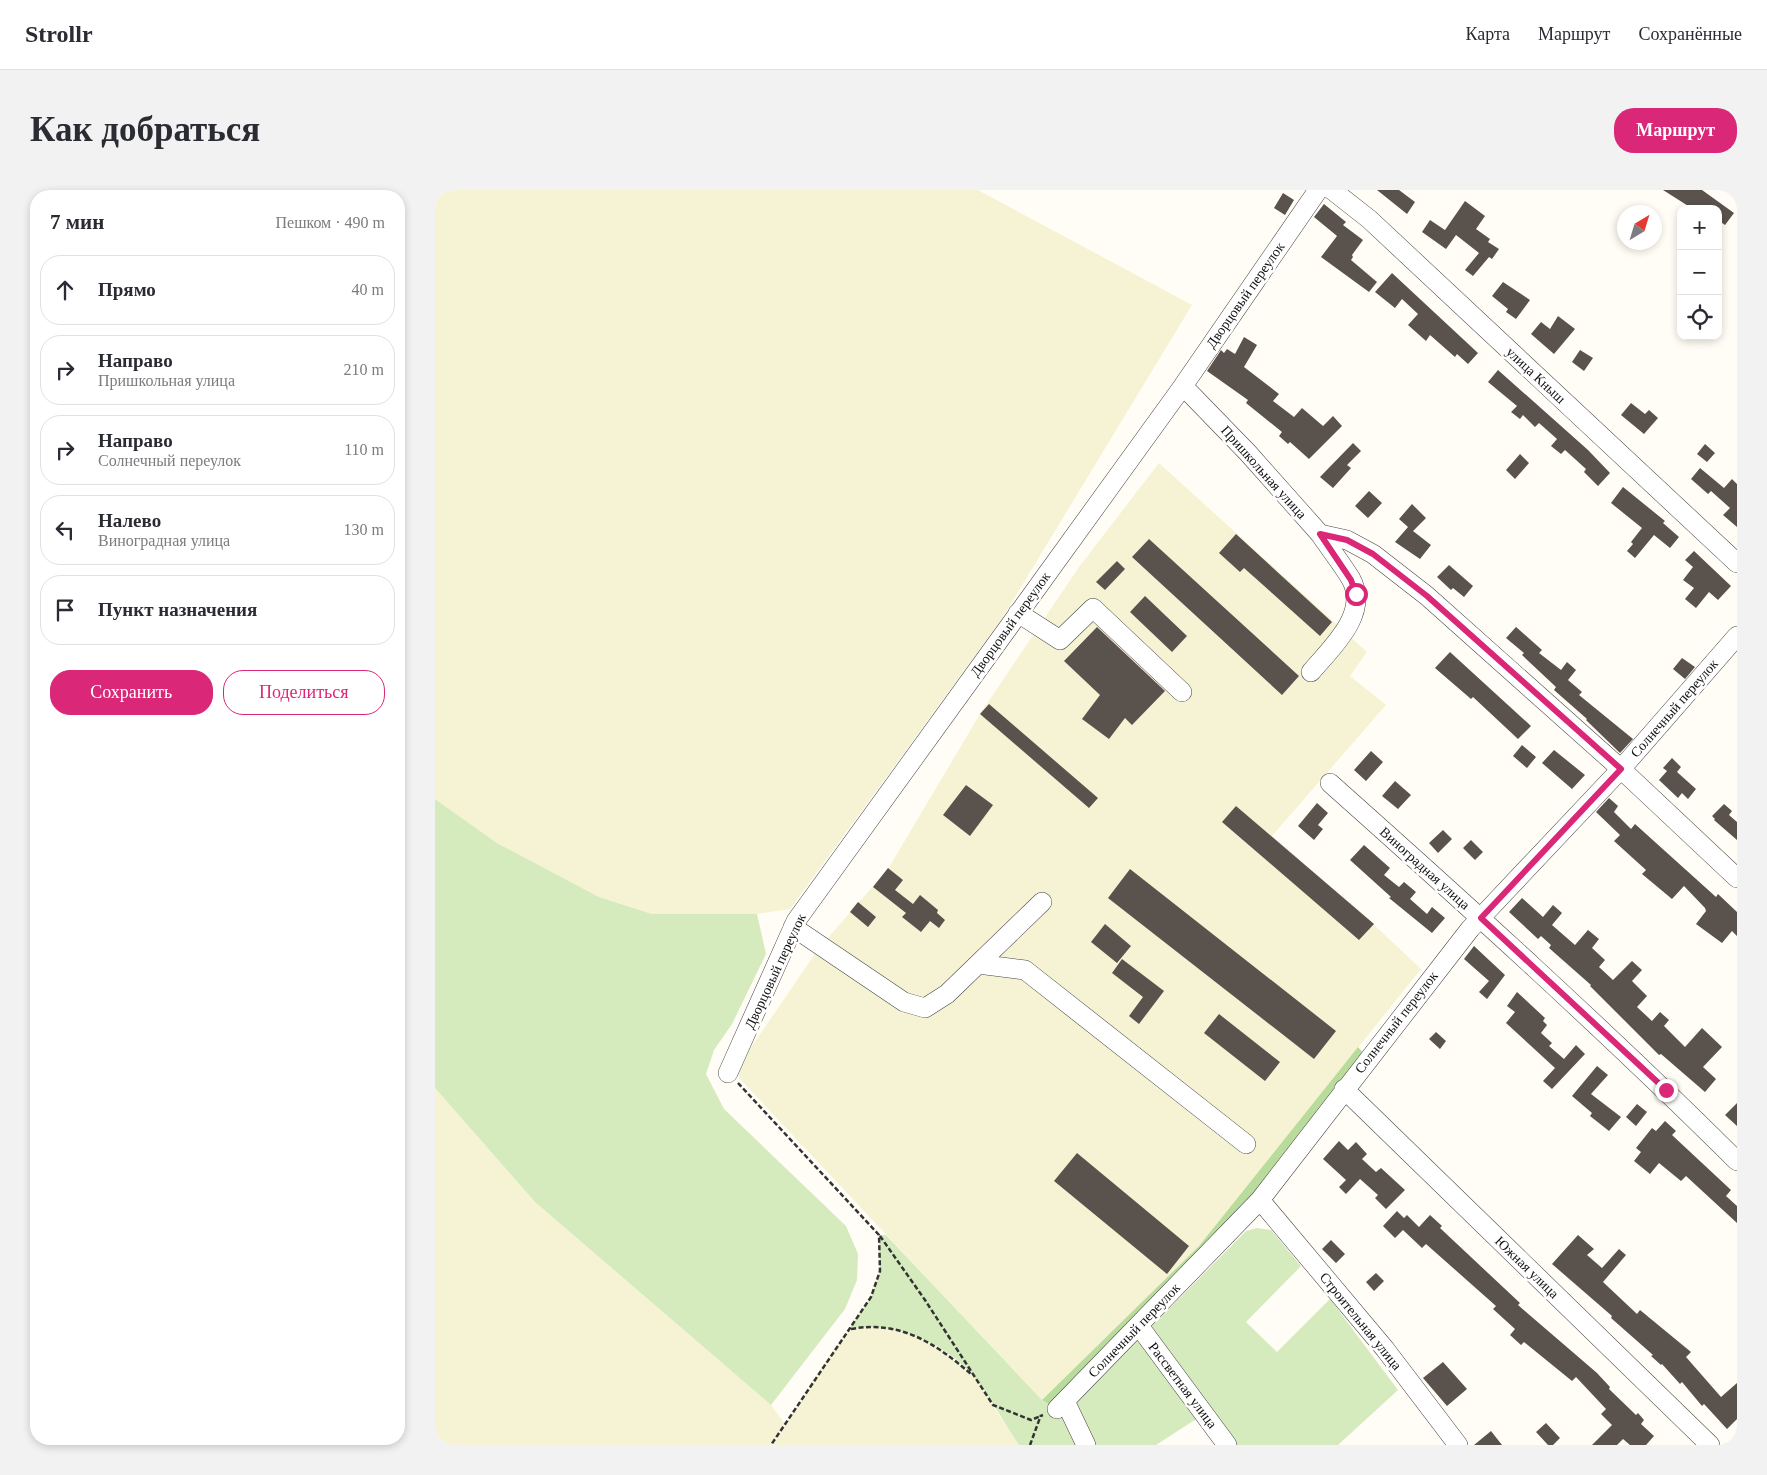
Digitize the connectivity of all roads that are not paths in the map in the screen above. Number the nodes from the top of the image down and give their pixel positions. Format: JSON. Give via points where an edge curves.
{"nodes":[{"id":1,"x":1318,"y":190,"type":"edge"},
{"id":2,"x":1332,"y":190,"type":"edge"},
{"id":3,"x":1183,"y":386,"type":"junction"},
{"id":4,"x":1320,"y":534,"type":"junction"},
{"id":5,"x":1737,"y":563,"type":"edge"},
{"id":6,"x":1018,"y":614,"type":"junction"},
{"id":7,"x":1737,"y":636,"type":"edge"},
{"id":8,"x":1311,"y":672,"type":"dead end"},
{"id":9,"x":1182,"y":692,"type":"dead end"},
{"id":10,"x":1621,"y":769,"type":"junction"},
{"id":11,"x":1330,"y":783,"type":"dead end"},
{"id":12,"x":1737,"y":878,"type":"edge"},
{"id":13,"x":1041,"y":902,"type":"dead end"},
{"id":14,"x":1481,"y":918,"type":"junction"},
{"id":15,"x":793,"y":927,"type":"junction"},
{"id":16,"x":978,"y":964,"type":"junction"},
{"id":17,"x":728,"y":1073,"type":"road end"},
{"id":18,"x":1344,"y":1089,"type":"junction"},
{"id":19,"x":1246,"y":1144,"type":"dead end"},
{"id":20,"x":1737,"y":1161,"type":"edge"},
{"id":21,"x":1260,"y":1200,"type":"junction"},
{"id":22,"x":1139,"y":1326,"type":"junction"},
{"id":23,"x":1086,"y":1445,"type":"edge"},
{"id":24,"x":1227,"y":1445,"type":"edge"},
{"id":25,"x":1458,"y":1445,"type":"edge"},
{"id":26,"x":1709,"y":1445,"type":"edge"}],
"edges":[{"from":1,"to":3,"type":"street","name":"Дворцовый переулок"},
{"from":2,"to":5,"type":"street","name":"улица Кныш","via":[[1369,219]]},
{"from":3,"to":4,"type":"street","name":"Пришкольная улица"},
{"from":3,"to":6,"type":"street","name":"Дворцовый переулок"},
{"from":4,"to":8,"type":"street","name":"Пришкольная улица","via":[[1351,580],[1356,594],[1356,609],[1344,632]]},
{"from":4,"to":10,"type":"street","via":[[1347,540],[1373,554],[1427,596]]},
{"from":6,"to":9,"type":"street","via":[[1059,640],[1093,608]]},
{"from":6,"to":15,"type":"street","name":"Дворцовый переулок"},
{"from":7,"to":10,"type":"street","name":"Солнечный переулок"},
{"from":10,"to":12,"type":"street"},
{"from":10,"to":14,"type":"street","name":"Солнечный переулок"},
{"from":11,"to":14,"type":"street","name":"Виноградная улица"},
{"from":13,"to":16,"type":"street"},
{"from":14,"to":18,"type":"street","name":"Солнечный переулок"},
{"from":14,"to":20,"type":"street","name":"Виноградная улица","via":[[1666,1090]]},
{"from":15,"to":16,"type":"street","via":[[904,1002],[925,1008],[947,994]]},
{"from":15,"to":17,"type":"street","name":"Дворцовый переулок"},
{"from":16,"to":19,"type":"street","via":[[1025,970]]},
{"from":18,"to":21,"type":"street","name":"Солнечный переулок"},
{"from":18,"to":26,"type":"street","name":"Южная улица"},
{"from":21,"to":22,"type":"street","name":"Солнечный переулок"},
{"from":21,"to":25,"type":"street","name":"Строительная улица","via":[[1385,1349]]},
{"from":22,"to":23,"type":"street","name":"Солнечный переулок","via":[[1054,1408]]},
{"from":22,"to":24,"type":"street","name":"Рассветная улица"}]}
